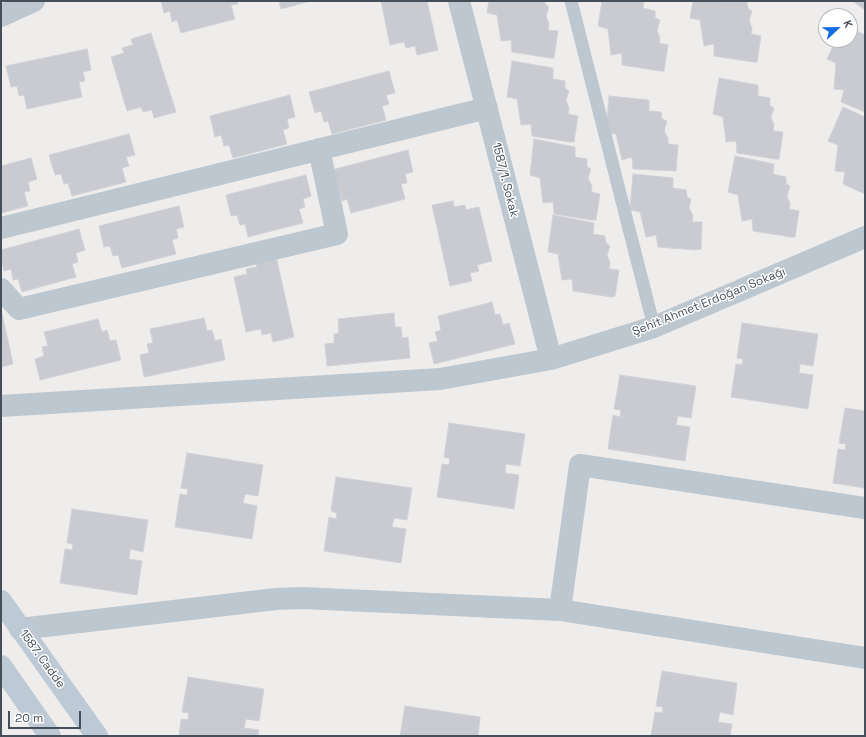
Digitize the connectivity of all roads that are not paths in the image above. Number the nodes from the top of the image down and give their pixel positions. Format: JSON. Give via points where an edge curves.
{"nodes":[{"id":1,"x":34,"y":1,"type":"edge"},
{"id":2,"x":459,"y":1,"type":"edge"},
{"id":3,"x":571,"y":1,"type":"edge"},
{"id":4,"x":1,"y":16,"type":"edge"},
{"id":5,"x":487,"y":108,"type":"junction"},
{"id":6,"x":319,"y":149,"type":"junction"},
{"id":7,"x":1,"y":228,"type":"edge"},
{"id":8,"x":865,"y":236,"type":"edge"},
{"id":9,"x":1,"y":289,"type":"edge"},
{"id":10,"x":654,"y":327,"type":"junction"},
{"id":11,"x":551,"y":359,"type":"junction"},
{"id":12,"x":1,"y":406,"type":"edge"},
{"id":13,"x":865,"y":508,"type":"edge"},
{"id":14,"x":1,"y":601,"type":"edge"},
{"id":15,"x":560,"y":610,"type":"junction"},
{"id":16,"x":20,"y":629,"type":"junction"},
{"id":17,"x":865,"y":658,"type":"edge"},
{"id":18,"x":1,"y":666,"type":"edge"},
{"id":19,"x":50,"y":736,"type":"edge"},
{"id":20,"x":97,"y":736,"type":"edge"}],
"edges":[{"from":1,"to":4,"type":"street"},
{"from":2,"to":5,"type":"street","name":"1587/1. Sokak"},
{"from":3,"to":10,"type":"lane"},
{"from":5,"to":6,"type":"street"},
{"from":5,"to":11,"type":"street","name":"1587/1. Sokak"},
{"from":6,"to":7,"type":"street"},
{"from":6,"to":9,"type":"street","via":[[337,234],[19,310]]},
{"from":8,"to":10,"type":"street","name":"Şehit Ahmet Erdoğan Sokağı"},
{"from":10,"to":11,"type":"street","name":"Şehit Ahmet Erdoğan Sokağı"},
{"from":11,"to":12,"type":"street","name":"Şehit Ahmet Erdoğan Sokağı","via":[[440,379]]},
{"from":13,"to":15,"type":"street","via":[[580,465]]},
{"from":14,"to":16,"type":"main road","name":"1587. Cadde"},
{"from":15,"to":16,"type":"street","via":[[303,598]]},
{"from":15,"to":17,"type":"street"},
{"from":16,"to":20,"type":"main road","name":"1587. Cadde"},
{"from":18,"to":19,"type":"main road"}]}
